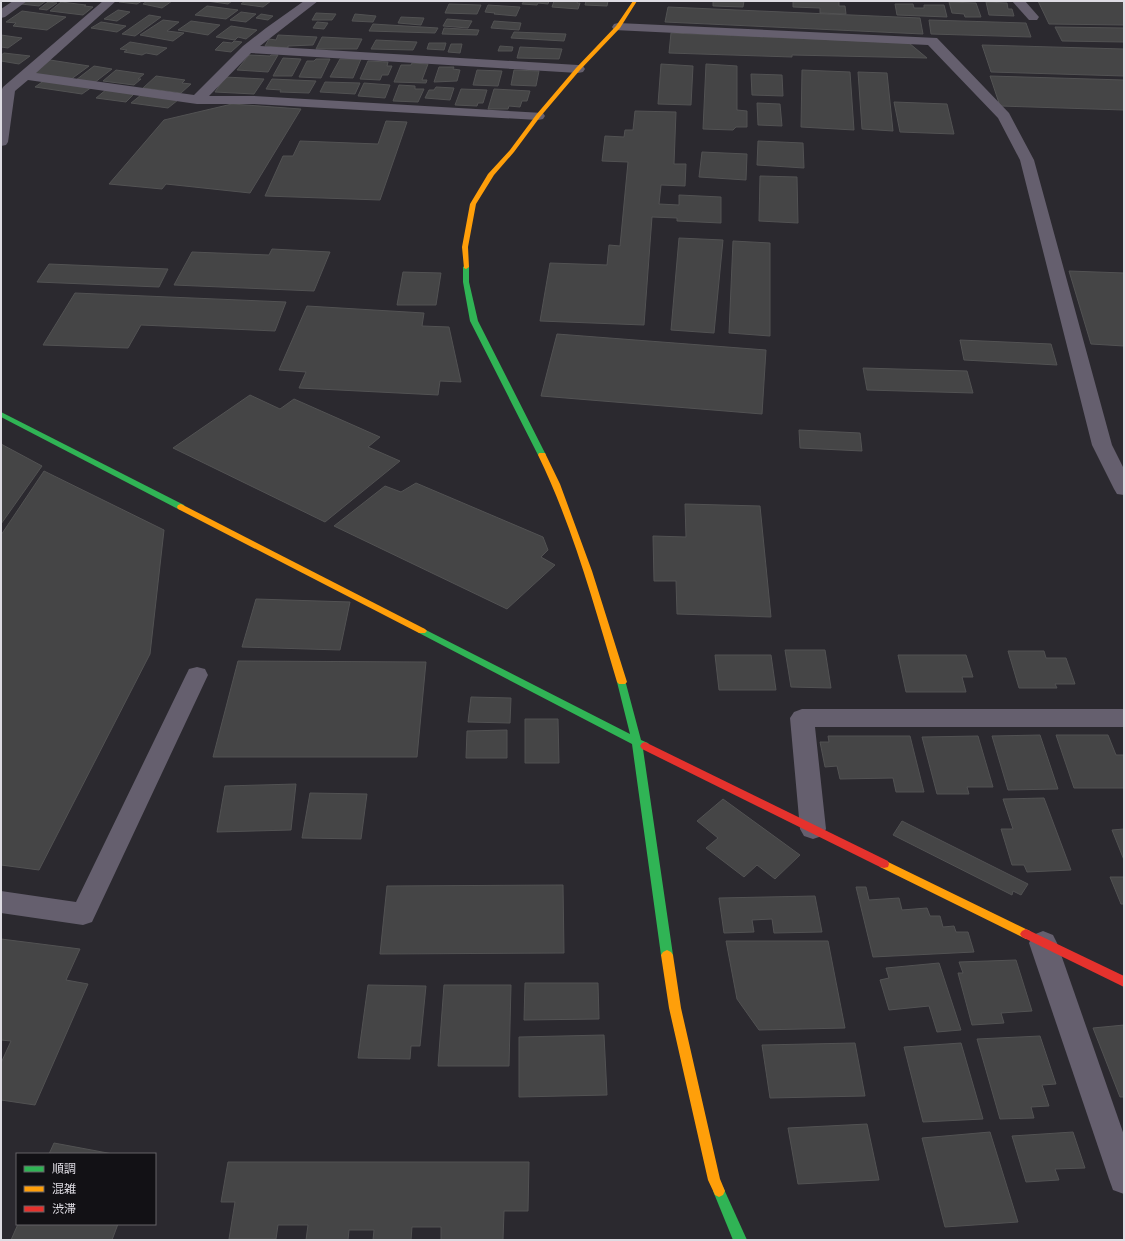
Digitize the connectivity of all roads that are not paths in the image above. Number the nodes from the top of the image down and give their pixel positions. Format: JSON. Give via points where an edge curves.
{"nodes":[{"id":1,"x":21,"y":1,"type":"edge"},
{"id":2,"x":110,"y":1,"type":"edge"},
{"id":3,"x":312,"y":1,"type":"edge"},
{"id":4,"x":635,"y":1,"type":"edge"},
{"id":5,"x":1018,"y":1,"type":"edge"},
{"id":6,"x":1,"y":14,"type":"edge"},
{"id":7,"x":1033,"y":17,"type":"dead end"},
{"id":8,"x":618,"y":26,"type":"junction"},
{"id":9,"x":248,"y":49,"type":"junction"},
{"id":10,"x":578,"y":69,"type":"junction"},
{"id":11,"x":24,"y":75,"type":"junction"},
{"id":12,"x":197,"y":100,"type":"junction"},
{"id":13,"x":538,"y":116,"type":"junction"},
{"id":14,"x":2,"y":127,"type":"edge"},
{"id":15,"x":1,"y":142,"type":"edge"},
{"id":16,"x":1,"y":414,"type":"edge"},
{"id":17,"x":1124,"y":489,"type":"edge"},
{"id":18,"x":197,"y":675,"type":"dead end"},
{"id":19,"x":1124,"y":718,"type":"edge"},
{"id":20,"x":637,"y":742,"type":"junction"},
{"id":21,"x":813,"y":829,"type":"junction"},
{"id":22,"x":1,"y":902,"type":"edge"},
{"id":23,"x":1044,"y":943,"type":"junction"},
{"id":24,"x":1124,"y":982,"type":"edge"},
{"id":25,"x":1124,"y":1179,"type":"edge"},
{"id":26,"x":740,"y":1240,"type":"edge"}],
"edges":[{"from":1,"to":6,"type":"street"},
{"from":2,"to":11,"type":"street"},
{"from":3,"to":9,"type":"street"},
{"from":4,"to":8,"type":"street"},
{"from":5,"to":7,"type":"street"},
{"from":8,"to":10,"type":"street"},
{"from":8,"to":17,"type":"street","via":[[932,41],[1004,116],[1027,160],[1102,445]]},
{"from":9,"to":10,"type":"street"},
{"from":9,"to":12,"type":"street"},
{"from":10,"to":13,"type":"street"},
{"from":11,"to":12,"type":"street"},
{"from":11,"to":14,"type":"street","via":[[8,90]]},
{"from":12,"to":13,"type":"street","via":[[254,100]]},
{"from":13,"to":20,"type":"street","via":[[491,174],[473,204],[465,247],[466,282],[474,321],[556,484],[588,571],[620,673]]},
{"from":14,"to":15,"type":"street"},
{"from":16,"to":20,"type":"street"},
{"from":18,"to":22,"type":"street","via":[[83,914]]},
{"from":19,"to":21,"type":"street","via":[[802,718]]},
{"from":20,"to":21,"type":"street"},
{"from":20,"to":26,"type":"street","via":[[675,1008],[714,1180]]},
{"from":21,"to":23,"type":"street"},
{"from":23,"to":24,"type":"street"},
{"from":23,"to":25,"type":"street"}]}
